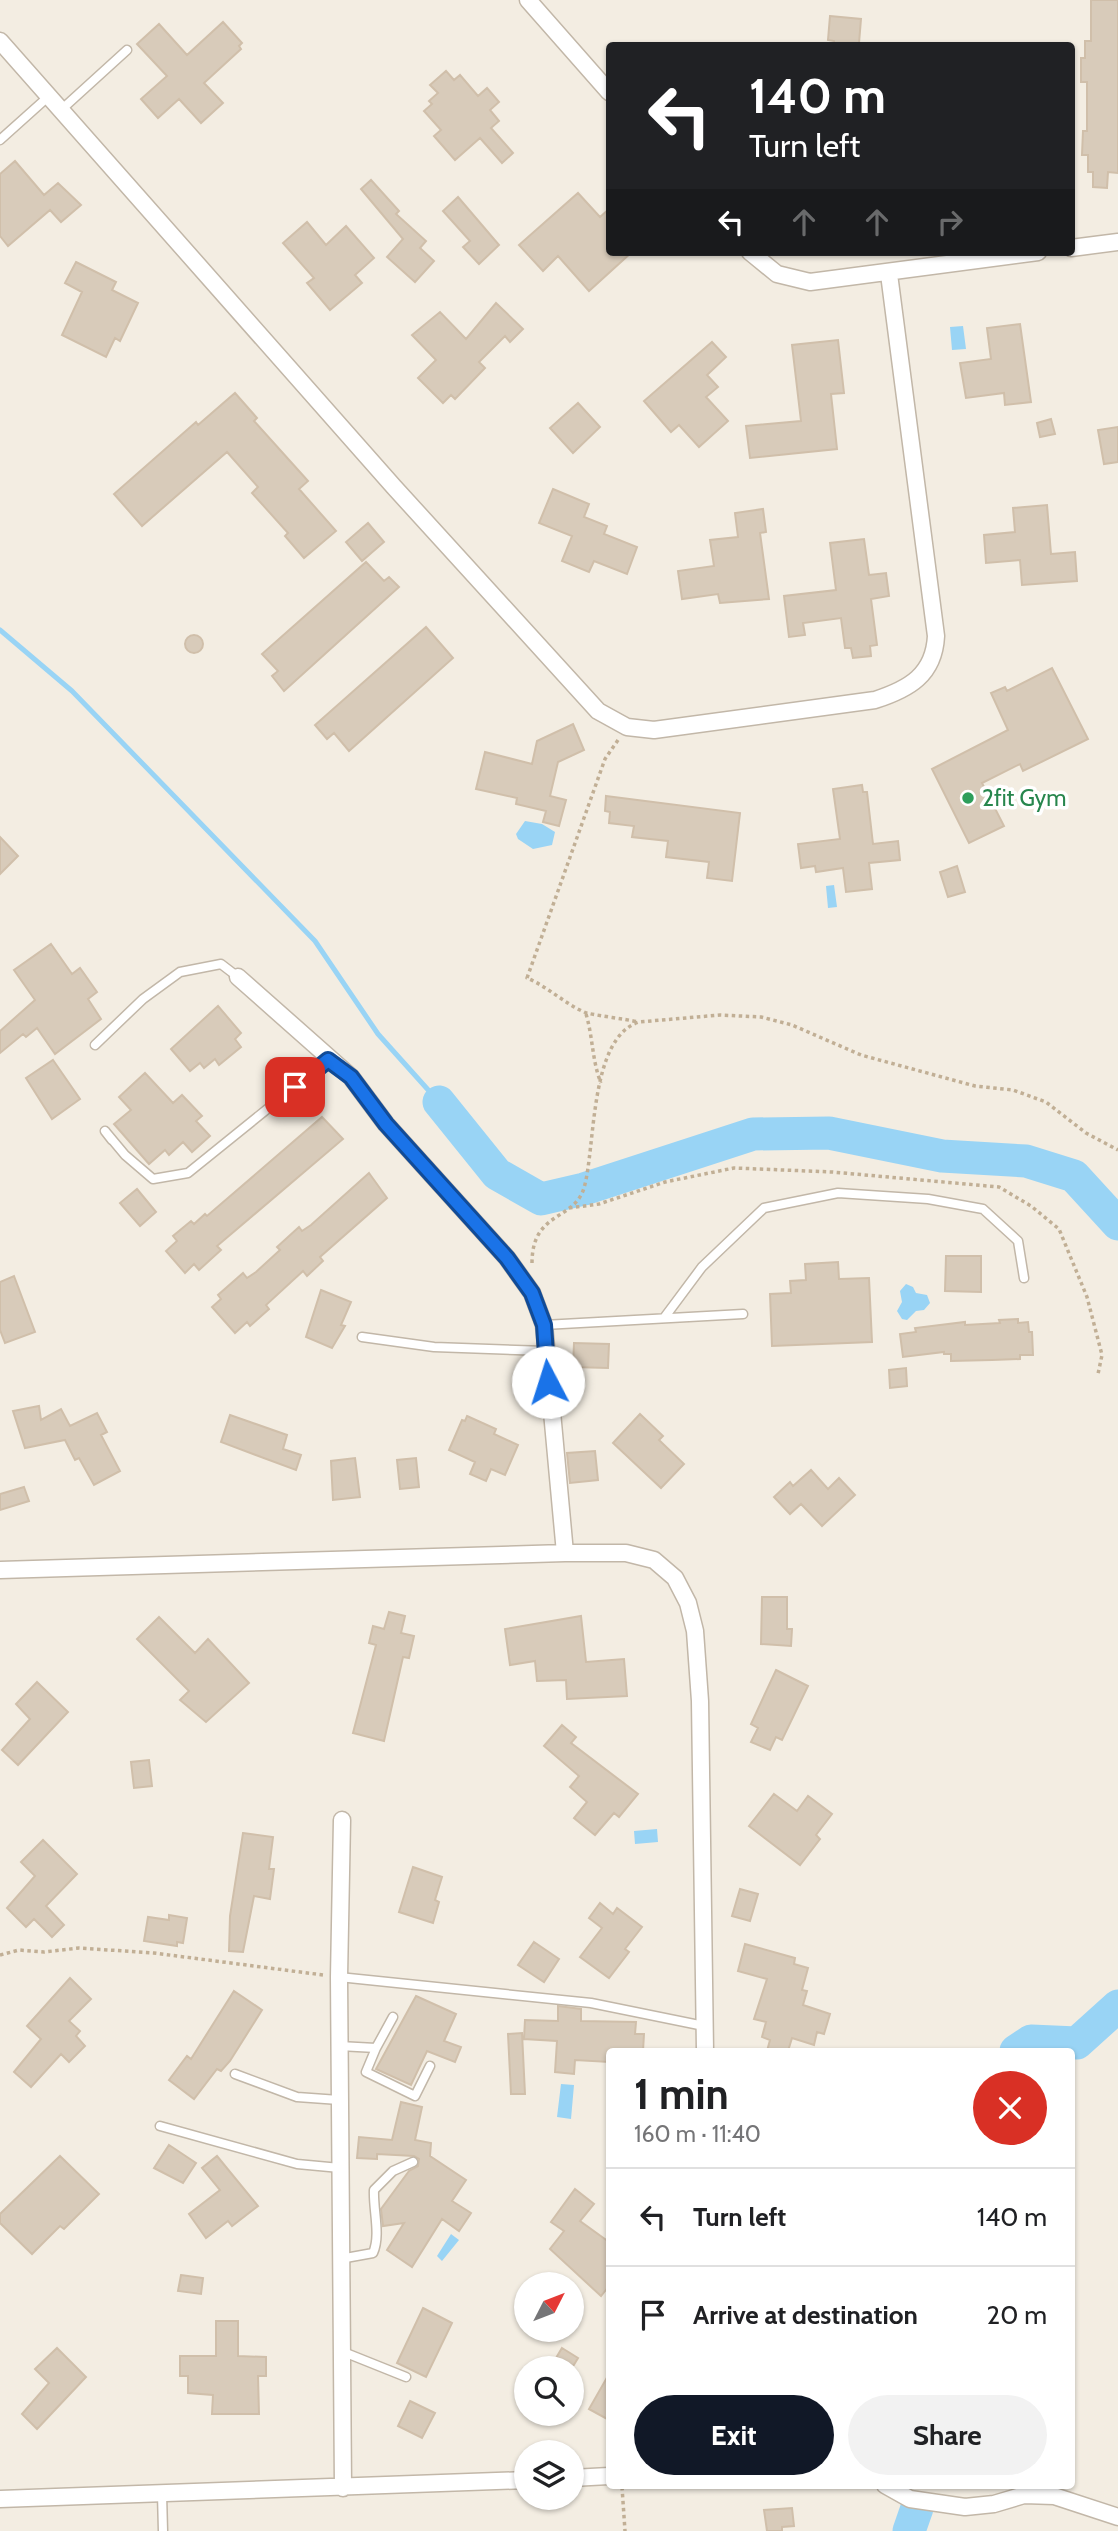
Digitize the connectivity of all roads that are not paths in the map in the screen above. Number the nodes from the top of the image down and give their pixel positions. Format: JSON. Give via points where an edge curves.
{"nodes":[{"id":1,"x":528,"y":0,"type":"edge"},
{"id":2,"x":0,"y":41,"type":"edge"},
{"id":3,"x":127,"y":50,"type":"dead end"},
{"id":4,"x":606,"y":89,"type":"edge"},
{"id":5,"x":49,"y":96,"type":"junction"},
{"id":6,"x":61,"y":110,"type":"junction"},
{"id":7,"x":0,"y":141,"type":"edge"},
{"id":8,"x":1118,"y":242,"type":"edge"},
{"id":9,"x":1075,"y":247,"type":"edge"},
{"id":10,"x":755,"y":256,"type":"edge"},
{"id":11,"x":1011,"y":256,"type":"edge"},
{"id":12,"x":889,"y":274,"type":"junction"},
{"id":13,"x":238,"y":977,"type":"joint"},
{"id":14,"x":94,"y":1045,"type":"dead end"},
{"id":15,"x":328,"y":1060,"type":"junction"},
{"id":16,"x":112,"y":1140,"type":"dead end"},
{"id":17,"x":1024,"y":1278,"type":"dead end"},
{"id":18,"x":743,"y":1314,"type":"dead end"},
{"id":19,"x":664,"y":1318,"type":"junction"},
{"id":20,"x":544,"y":1325,"type":"junction"},
{"id":21,"x":362,"y":1336,"type":"dead end"},
{"id":22,"x":545,"y":1351,"type":"junction"},
{"id":23,"x":565,"y":1553,"type":"junction"},
{"id":24,"x":0,"y":1570,"type":"edge"},
{"id":25,"x":342,"y":1820,"type":"dead end"},
{"id":26,"x":339,"y":1977,"type":"junction"},
{"id":27,"x":393,"y":2017,"type":"dead end"},
{"id":28,"x":704,"y":2026,"type":"junction"},
{"id":29,"x":339,"y":2046,"type":"junction"},
{"id":30,"x":376,"y":2048,"type":"junction"},
{"id":31,"x":705,"y":2048,"type":"edge"},
{"id":32,"x":430,"y":2066,"type":"dead end"},
{"id":33,"x":235,"y":2074,"type":"dead end"},
{"id":34,"x":339,"y":2100,"type":"junction"},
{"id":35,"x":160,"y":2126,"type":"dead end"},
{"id":36,"x":413,"y":2162,"type":"dead end"},
{"id":37,"x":340,"y":2168,"type":"junction"},
{"id":38,"x":340,"y":2259,"type":"junction"},
{"id":39,"x":341,"y":2351,"type":"junction"},
{"id":40,"x":406,"y":2377,"type":"dead end"},
{"id":41,"x":606,"y":2476,"type":"edge"},
{"id":42,"x":584,"y":2477,"type":"edge"},
{"id":43,"x":514,"y":2481,"type":"edge"},
{"id":44,"x":343,"y":2488,"type":"junction"},
{"id":45,"x":891,"y":2489,"type":"edge"},
{"id":46,"x":162,"y":2494,"type":"junction"},
{"id":47,"x":0,"y":2499,"type":"edge"},
{"id":48,"x":1118,"y":2517,"type":"edge"},
{"id":49,"x":163,"y":2531,"type":"edge"}],
"edges":[{"from":1,"to":4,"type":"street"},
{"from":2,"to":5,"type":"street"},
{"from":3,"to":6,"type":"lane"},
{"from":5,"to":6,"type":"street"},
{"from":5,"to":7,"type":"lane"},
{"from":6,"to":12,"type":"street","via":[[598,711],[627,727],[654,730],[875,700],[915,684],[930,661],[936,636]]},
{"from":8,"to":9,"type":"street"},
{"from":10,"to":12,"type":"street","via":[[794,281]]},
{"from":11,"to":12,"type":"street"},
{"from":13,"to":14,"type":"lane","via":[[221,964],[180,972]]},
{"from":13,"to":15,"type":"street"},
{"from":15,"to":16,"type":"lane","via":[[188,1173],[153,1179],[104,1131]]},
{"from":15,"to":20,"type":"street","via":[[351,1077],[386,1124],[507,1258],[532,1293]]},
{"from":17,"to":19,"type":"lane","via":[[1018,1241],[983,1209],[928,1199],[838,1193],[764,1208],[702,1267]]},
{"from":18,"to":19,"type":"lane"},
{"from":19,"to":20,"type":"lane"},
{"from":20,"to":22,"type":"street"},
{"from":21,"to":22,"type":"lane","via":[[434,1347]]},
{"from":22,"to":23,"type":"street"},
{"from":23,"to":24,"type":"street"},
{"from":23,"to":28,"type":"street","via":[[626,1553],[654,1560],[675,1578],[688,1603],[695,1631],[700,1701]]},
{"from":25,"to":26,"type":"street"},
{"from":26,"to":28,"type":"lane","via":[[591,2003]]},
{"from":26,"to":29,"type":"street"},
{"from":27,"to":30,"type":"lane"},
{"from":28,"to":31,"type":"street"},
{"from":29,"to":30,"type":"lane"},
{"from":29,"to":34,"type":"street"},
{"from":30,"to":32,"type":"lane","via":[[366,2072],[415,2096]]},
{"from":33,"to":34,"type":"lane","via":[[297,2097]]},
{"from":34,"to":37,"type":"street"},
{"from":35,"to":37,"type":"lane","via":[[297,2164]]},
{"from":36,"to":38,"type":"lane","via":[[393,2171],[374,2190],[378,2242],[373,2253]]},
{"from":37,"to":38,"type":"street"},
{"from":38,"to":39,"type":"street"},
{"from":39,"to":40,"type":"lane"},
{"from":39,"to":44,"type":"street"},
{"from":41,"to":42,"type":"street"},
{"from":43,"to":44,"type":"street"},
{"from":44,"to":46,"type":"street"},
{"from":45,"to":48,"type":"street","via":[[910,2499],[965,2507],[1024,2495],[1054,2496]]},
{"from":46,"to":47,"type":"street"},
{"from":46,"to":49,"type":"lane"}]}
